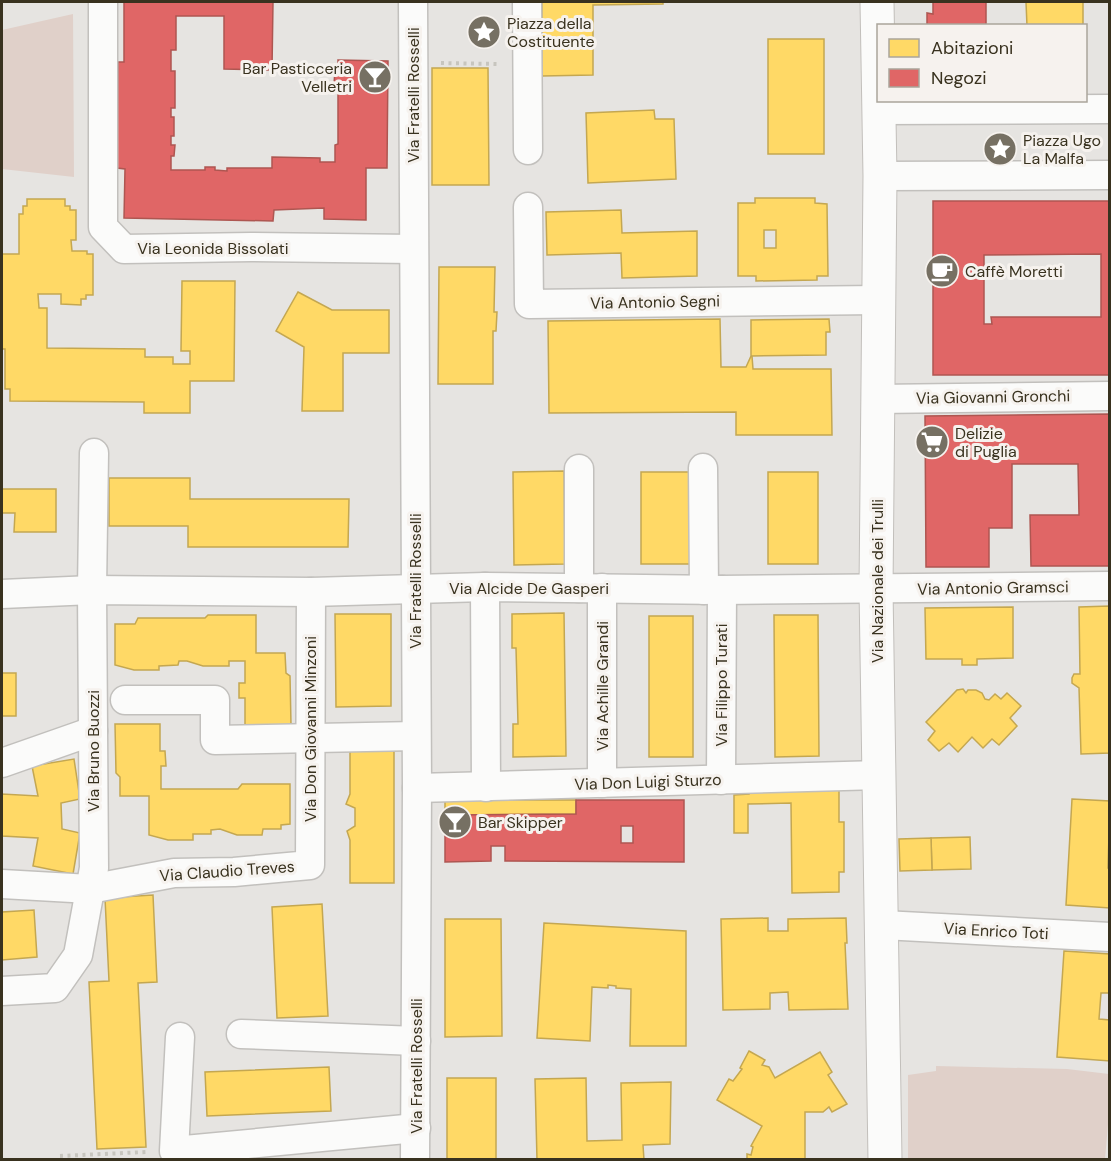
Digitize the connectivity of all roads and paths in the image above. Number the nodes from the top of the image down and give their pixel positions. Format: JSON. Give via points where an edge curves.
{"nodes":[{"id":1,"x":103,"y":2,"type":"edge"},
{"id":2,"x":413,"y":2,"type":"edge"},
{"id":3,"x":527,"y":2,"type":"edge"},
{"id":4,"x":877,"y":2,"type":"edge"},
{"id":5,"x":877,"y":24,"type":"edge"},
{"id":6,"x":413,"y":63,"type":"junction"},
{"id":7,"x":527,"y":64,"type":"junction"},
{"id":8,"x":878,"y":102,"type":"edge"},
{"id":9,"x":878,"y":110,"type":"junction"},
{"id":10,"x":1110,"y":110,"type":"edge"},
{"id":11,"x":528,"y":150,"type":"dead end"},
{"id":12,"x":1110,"y":175,"type":"edge"},
{"id":13,"x":880,"y":176,"type":"junction"},
{"id":14,"x":528,"y":207,"type":"dead end"},
{"id":15,"x":413,"y":249,"type":"junction"},
{"id":16,"x":878,"y":300,"type":"junction"},
{"id":17,"x":1110,"y":396,"type":"edge"},
{"id":18,"x":877,"y":399,"type":"junction"},
{"id":19,"x":94,"y":453,"type":"dead end"},
{"id":20,"x":703,"y":468,"type":"dead end"},
{"id":21,"x":579,"y":469,"type":"dead end"},
{"id":22,"x":1110,"y":586,"type":"edge"},
{"id":23,"x":485,"y":587,"type":"junction"},
{"id":24,"x":590,"y":588,"type":"junction"},
{"id":25,"x":876,"y":589,"type":"junction"},
{"id":26,"x":92,"y":590,"type":"junction"},
{"id":27,"x":415,"y":590,"type":"junction"},
{"id":28,"x":713,"y":590,"type":"junction"},
{"id":29,"x":311,"y":592,"type":"junction"},
{"id":30,"x":2,"y":594,"type":"edge"},
{"id":31,"x":124,"y":700,"type":"dead end"},
{"id":32,"x":93,"y":731,"type":"junction"},
{"id":33,"x":416,"y":736,"type":"junction"},
{"id":34,"x":310,"y":739,"type":"junction"},
{"id":35,"x":2,"y":763,"type":"edge"},
{"id":36,"x":880,"y":776,"type":"junction"},
{"id":37,"x":721,"y":780,"type":"junction"},
{"id":38,"x":602,"y":783,"type":"junction"},
{"id":39,"x":486,"y":787,"type":"junction"},
{"id":40,"x":417,"y":788,"type":"junction"},
{"id":41,"x":309,"y":865,"type":"joint"},
{"id":42,"x":2,"y":884,"type":"edge"},
{"id":43,"x":90,"y":889,"type":"junction"},
{"id":44,"x":883,"y":925,"type":"junction"},
{"id":45,"x":1110,"y":937,"type":"edge"},
{"id":46,"x":2,"y":991,"type":"edge"},
{"id":47,"x":241,"y":1034,"type":"dead end"},
{"id":48,"x":180,"y":1036,"type":"dead end"},
{"id":49,"x":416,"y":1041,"type":"junction"},
{"id":50,"x":416,"y":1128,"type":"junction"},
{"id":51,"x":174,"y":1151,"type":"junction"},
{"id":52,"x":60,"y":1156,"type":"dead end"},
{"id":53,"x":415,"y":1160,"type":"edge"},
{"id":54,"x":885,"y":1160,"type":"edge"}],
"edges":[{"from":1,"to":15,"type":"street","name":"Via Leonida Bissolati","via":[[103,228],[124,249]]},
{"from":2,"to":6,"type":"street","name":"Via Fratelli Rosselli"},
{"from":3,"to":7,"type":"street"},
{"from":4,"to":5,"type":"street","name":"Via Nazionale dei Trulli"},
{"from":6,"to":7,"type":"path"},
{"from":6,"to":15,"type":"street","name":"Via Fratelli Rosselli"},
{"from":7,"to":11,"type":"street"},
{"from":8,"to":9,"type":"street","name":"Via Nazionale dei Trulli"},
{"from":9,"to":10,"type":"street"},
{"from":9,"to":13,"type":"street","name":"Via Nazionale dei Trulli"},
{"from":12,"to":13,"type":"street"},
{"from":13,"to":16,"type":"street","name":"Via Nazionale dei Trulli"},
{"from":14,"to":16,"type":"street","name":"Via Antonio Segni","via":[[529,304]]},
{"from":15,"to":27,"type":"street","name":"Via Fratelli Rosselli"},
{"from":16,"to":18,"type":"street","name":"Via Nazionale dei Trulli"},
{"from":17,"to":18,"type":"street","name":"Via Giovanni Gronchi"},
{"from":18,"to":25,"type":"street","name":"Via Nazionale dei Trulli"},
{"from":19,"to":26,"type":"street","name":"Via Bruno Buozzi"},
{"from":20,"to":28,"type":"street","name":"Via Filippo Turati"},
{"from":21,"to":24,"type":"street","name":"Via Achille Grandi"},
{"from":22,"to":25,"type":"street","name":"Via Antonio Gramsci"},
{"from":23,"to":24,"type":"street","name":"Via Alcide De Gasperi"},
{"from":23,"to":27,"type":"street","name":"Via Alcide De Gasperi"},
{"from":23,"to":39,"type":"street"},
{"from":24,"to":28,"type":"street","name":"Via Alcide De Gasperi"},
{"from":24,"to":38,"type":"street","name":"Via Achille Grandi"},
{"from":25,"to":28,"type":"street","name":"Via Alcide De Gasperi"},
{"from":25,"to":36,"type":"street","name":"Via Nazionale dei Trulli"},
{"from":26,"to":29,"type":"street","name":"Via Alcide De Gasperi"},
{"from":26,"to":30,"type":"street","name":"Via Alcide De Gasperi"},
{"from":26,"to":32,"type":"street","name":"Via Bruno Buozzi"},
{"from":27,"to":29,"type":"street","name":"Via Alcide De Gasperi"},
{"from":27,"to":33,"type":"street","name":"Via Fratelli Rosselli"},
{"from":28,"to":37,"type":"street","name":"Via Filippo Turati"},
{"from":29,"to":34,"type":"street","name":"Via Don Giovanni Minzoni"},
{"from":31,"to":34,"type":"street","via":[[215,699],[215,740]]},
{"from":32,"to":35,"type":"street"},
{"from":32,"to":43,"type":"street","name":"Via Bruno Buozzi","via":[[94,868]]},
{"from":33,"to":34,"type":"street"},
{"from":33,"to":40,"type":"street","name":"Via Fratelli Rosselli"},
{"from":34,"to":41,"type":"street","name":"Via Don Giovanni Minzoni"},
{"from":36,"to":37,"type":"street","name":"Via Don Luigi Sturzo"},
{"from":36,"to":44,"type":"street","name":"Via Nazionale dei Trulli"},
{"from":37,"to":38,"type":"street","name":"Via Don Luigi Sturzo"},
{"from":38,"to":39,"type":"street","name":"Via Don Luigi Sturzo"},
{"from":39,"to":40,"type":"street","name":"Via Don Luigi Sturzo"},
{"from":40,"to":49,"type":"street","name":"Via Fratelli Rosselli"},
{"from":41,"to":43,"type":"street","name":"Via Claudio Treves","via":[[174,873]]},
{"from":42,"to":43,"type":"street","name":"Via Claudio Treves"},
{"from":43,"to":46,"type":"street","name":"Via Bruno Buozzi","via":[[78,955],[55,988]]},
{"from":44,"to":45,"type":"street","name":"Via Enrico Toti"},
{"from":44,"to":54,"type":"street","name":"Via Nazionale dei Trulli"},
{"from":47,"to":49,"type":"street"},
{"from":48,"to":51,"type":"street"},
{"from":49,"to":50,"type":"street","name":"Via Fratelli Rosselli"},
{"from":50,"to":51,"type":"street"},
{"from":50,"to":53,"type":"street","name":"Via Fratelli Rosselli"},
{"from":51,"to":52,"type":"path"}]}
